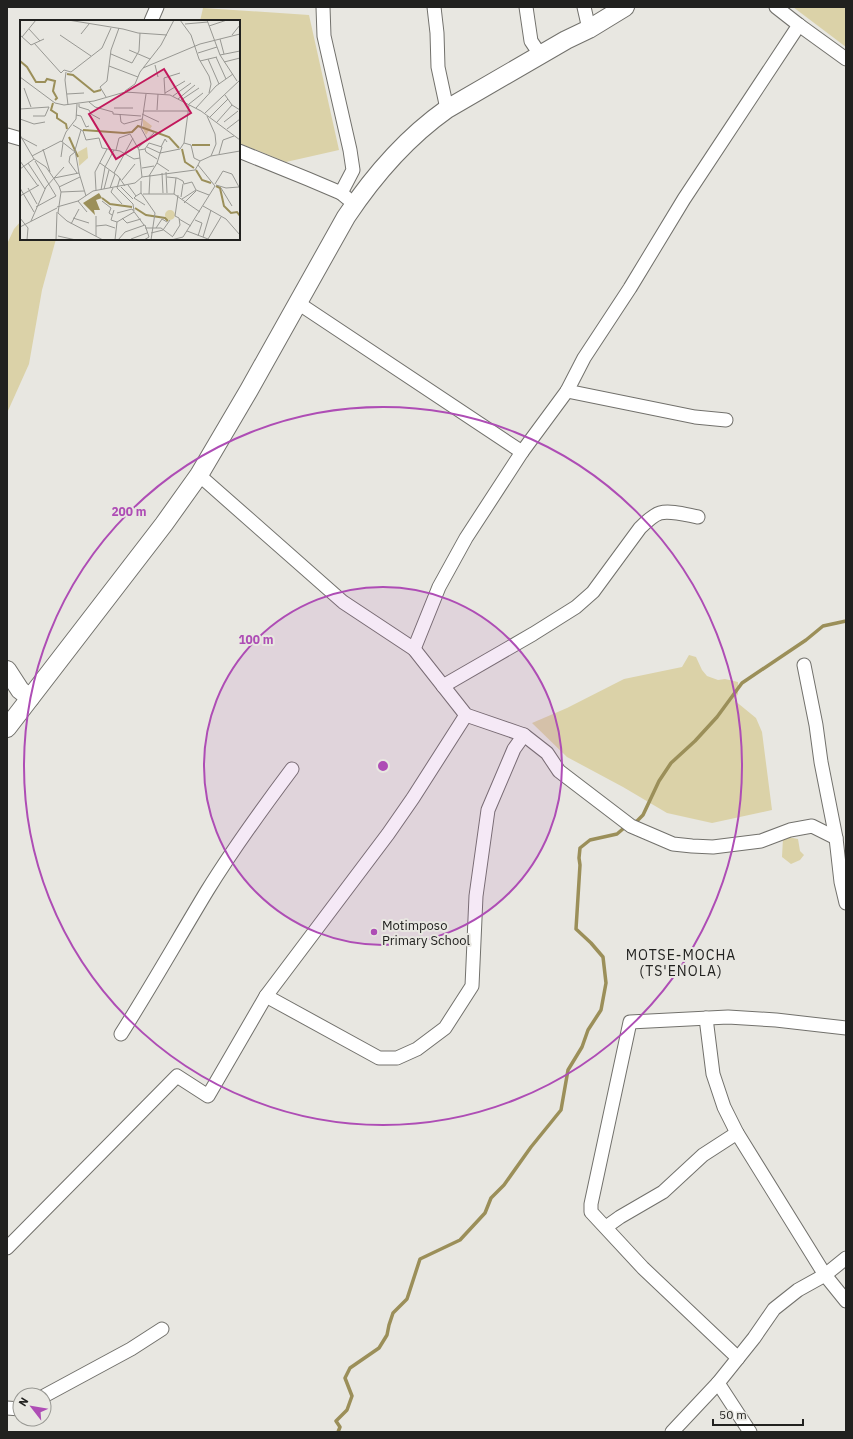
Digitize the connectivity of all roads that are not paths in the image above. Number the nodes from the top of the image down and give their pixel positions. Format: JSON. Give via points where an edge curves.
{"nodes":[{"id":1,"x":157,"y":7,"type":"edge"},
{"id":2,"x":323,"y":7,"type":"edge"},
{"id":3,"x":434,"y":7,"type":"edge"},
{"id":4,"x":526,"y":7,"type":"edge"},
{"id":5,"x":584,"y":7,"type":"edge"},
{"id":6,"x":625,"y":7,"type":"edge"},
{"id":7,"x":776,"y":7,"type":"edge"},
{"id":8,"x":151,"y":20,"type":"edge"},
{"id":9,"x":799,"y":25,"type":"junction"},
{"id":10,"x":589,"y":29,"type":"junction"},
{"id":11,"x":541,"y":56,"type":"junction"},
{"id":12,"x":846,"y":59,"type":"edge"},
{"id":13,"x":447,"y":109,"type":"junction"},
{"id":14,"x":7,"y":135,"type":"edge"},
{"id":15,"x":20,"y":139,"type":"edge"},
{"id":16,"x":240,"y":151,"type":"edge"},
{"id":17,"x":348,"y":198,"type":"junction"},
{"id":18,"x":298,"y":302,"type":"junction"},
{"id":19,"x":567,"y":391,"type":"junction"},
{"id":20,"x":726,"y":420,"type":"dead end"},
{"id":21,"x":522,"y":452,"type":"junction"},
{"id":22,"x":199,"y":475,"type":"junction"},
{"id":23,"x":698,"y":517,"type":"dead end"},
{"id":24,"x":414,"y":649,"type":"junction"},
{"id":25,"x":804,"y":665,"type":"dead end"},
{"id":26,"x":7,"y":670,"type":"edge"},
{"id":27,"x":443,"y":686,"type":"junction"},
{"id":28,"x":30,"y":698,"type":"junction"},
{"id":29,"x":466,"y":715,"type":"junction"},
{"id":30,"x":11,"y":716,"type":"edge"},
{"id":31,"x":524,"y":735,"type":"junction"},
{"id":32,"x":292,"y":769,"type":"dead end"},
{"id":33,"x":836,"y":838,"type":"junction"},
{"id":34,"x":846,"y":903,"type":"edge"},
{"id":35,"x":266,"y":996,"type":"junction"},
{"id":36,"x":706,"y":1018,"type":"junction"},
{"id":37,"x":846,"y":1028,"type":"edge"},
{"id":38,"x":121,"y":1034,"type":"dead end"},
{"id":39,"x":737,"y":1133,"type":"junction"},
{"id":40,"x":606,"y":1227,"type":"junction"},
{"id":41,"x":7,"y":1248,"type":"edge"},
{"id":42,"x":846,"y":1258,"type":"edge"},
{"id":43,"x":825,"y":1275,"type":"junction"},
{"id":44,"x":846,"y":1301,"type":"edge"},
{"id":45,"x":162,"y":1329,"type":"dead end"},
{"id":46,"x":738,"y":1358,"type":"junction"},
{"id":47,"x":718,"y":1383,"type":"junction"},
{"id":48,"x":52,"y":1392,"type":"edge"},
{"id":49,"x":672,"y":1432,"type":"edge"},
{"id":50,"x":750,"y":1432,"type":"edge"}],
"edges":[{"from":1,"to":8,"type":"street"},
{"from":2,"to":17,"type":"street","via":[[324,36],[353,170]]},
{"from":3,"to":13,"type":"street","via":[[438,67]]},
{"from":4,"to":11,"type":"street","via":[[531,41]]},
{"from":5,"to":10,"type":"street"},
{"from":6,"to":10,"type":"main road"},
{"from":7,"to":9,"type":"street"},
{"from":9,"to":12,"type":"street"},
{"from":9,"to":19,"type":"street","via":[[684,199],[584,358]]},
{"from":10,"to":11,"type":"main road"},
{"from":11,"to":13,"type":"main road"},
{"from":13,"to":17,"type":"main road","via":[[393,156],[371,182]]},
{"from":14,"to":15,"type":"street"},
{"from":16,"to":17,"type":"street"},
{"from":17,"to":18,"type":"main road"},
{"from":18,"to":21,"type":"street"},
{"from":18,"to":22,"type":"main road"},
{"from":19,"to":20,"type":"street","via":[[695,417]]},
{"from":19,"to":21,"type":"street"},
{"from":21,"to":24,"type":"street","via":[[466,538],[439,587]]},
{"from":22,"to":24,"type":"street","via":[[343,602]]},
{"from":22,"to":28,"type":"main road"},
{"from":23,"to":27,"type":"street","via":[[660,513],[648,520],[593,592],[576,607]]},
{"from":24,"to":27,"type":"street"},
{"from":25,"to":33,"type":"street"},
{"from":26,"to":28,"type":"main road","via":[[20,690]]},
{"from":27,"to":29,"type":"street"},
{"from":28,"to":30,"type":"main road"},
{"from":29,"to":31,"type":"street"},
{"from":29,"to":35,"type":"street","via":[[388,834]]},
{"from":31,"to":33,"type":"street","via":[[547,753],[558,771],[608,810],[631,826],[673,844],[713,847],[761,841],[790,830],[812,826]]},
{"from":31,"to":35,"type":"street","via":[[514,750],[488,810],[476,896],[472,986],[445,1028],[417,1049],[397,1058],[379,1058]]},
{"from":32,"to":38,"type":"street","via":[[208,890]]},
{"from":33,"to":34,"type":"street"},
{"from":35,"to":41,"type":"street","via":[[208,1096],[177,1076]]},
{"from":36,"to":37,"type":"street","via":[[776,1020]]},
{"from":36,"to":39,"type":"street","via":[[713,1074],[724,1107]]},
{"from":36,"to":40,"type":"street","via":[[630,1022],[591,1204],[591,1212]]},
{"from":39,"to":40,"type":"street","via":[[703,1155],[663,1192]]},
{"from":39,"to":43,"type":"street"},
{"from":40,"to":46,"type":"street","via":[[646,1271]]},
{"from":42,"to":43,"type":"street"},
{"from":43,"to":44,"type":"street"},
{"from":43,"to":46,"type":"street","via":[[798,1290],[774,1309]]},
{"from":45,"to":48,"type":"street"},
{"from":46,"to":47,"type":"street"},
{"from":47,"to":49,"type":"street"},
{"from":47,"to":50,"type":"street"}]}
